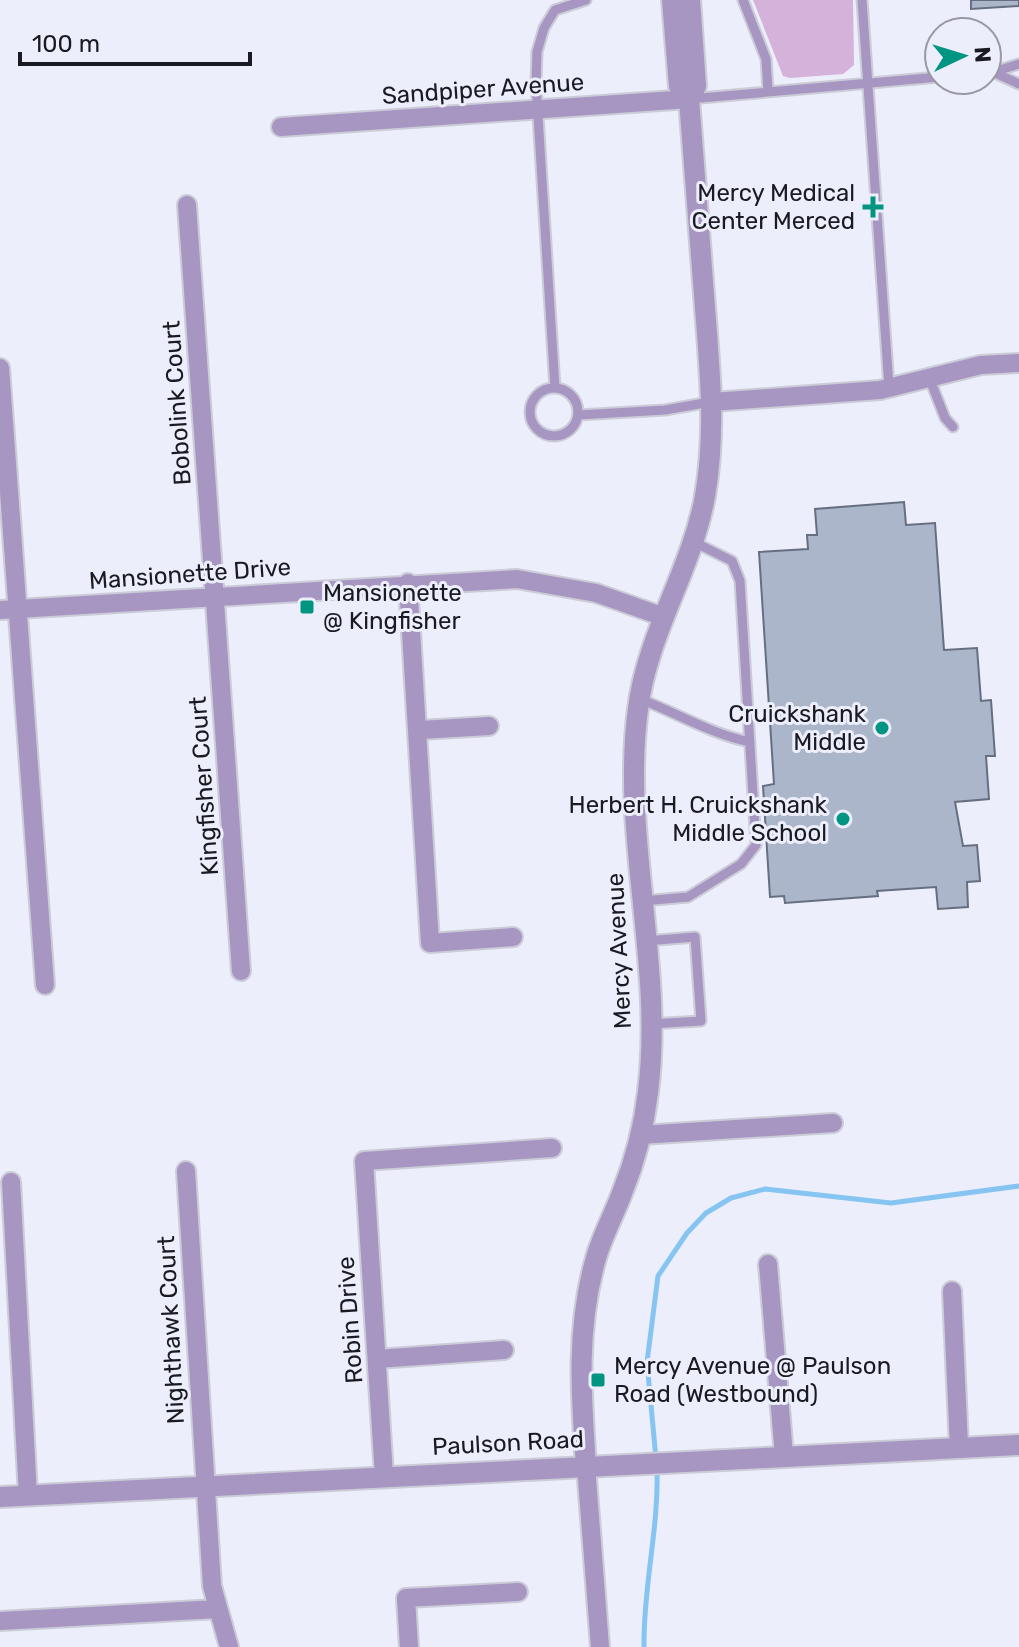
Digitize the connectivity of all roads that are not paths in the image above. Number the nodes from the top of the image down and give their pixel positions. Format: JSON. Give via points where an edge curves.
{"nodes":[{"id":1,"x":586,"y":0,"type":"edge"},
{"id":2,"x":672,"y":0,"type":"edge"},
{"id":3,"x":690,"y":0,"type":"edge"},
{"id":4,"x":743,"y":0,"type":"edge"},
{"id":5,"x":862,"y":0,"type":"edge"},
{"id":6,"x":923,"y":78,"type":"edge"},
{"id":7,"x":867,"y":82,"type":"junction"},
{"id":8,"x":768,"y":91,"type":"junction"},
{"id":9,"x":689,"y":99,"type":"junction"},
{"id":10,"x":537,"y":110,"type":"junction"},
{"id":11,"x":281,"y":127,"type":"dead end"},
{"id":12,"x":187,"y":205,"type":"dead end"},
{"id":13,"x":1019,"y":363,"type":"edge"},
{"id":14,"x":0,"y":368,"type":"edge"},
{"id":15,"x":929,"y":377,"type":"junction"},
{"id":16,"x":889,"y":387,"type":"junction"},
{"id":17,"x":555,"y":388,"type":"junction"},
{"id":18,"x":712,"y":402,"type":"junction"},
{"id":19,"x":578,"y":415,"type":"junction"},
{"id":20,"x":953,"y":427,"type":"dead end"},
{"id":21,"x":693,"y":541,"type":"junction"},
{"id":22,"x":408,"y":583,"type":"junction"},
{"id":23,"x":214,"y":598,"type":"junction"},
{"id":24,"x":8,"y":610,"type":"edge"},
{"id":25,"x":664,"y":617,"type":"junction"},
{"id":26,"x":640,"y":699,"type":"junction"},
{"id":27,"x":489,"y":726,"type":"dead end"},
{"id":28,"x":420,"y":730,"type":"junction"},
{"id":29,"x":750,"y":742,"type":"junction"},
{"id":30,"x":643,"y":901,"type":"junction"},
{"id":31,"x":513,"y":937,"type":"dead end"},
{"id":32,"x":645,"y":941,"type":"junction"},
{"id":33,"x":241,"y":971,"type":"dead end"},
{"id":34,"x":45,"y":985,"type":"dead end"},
{"id":35,"x":650,"y":1024,"type":"junction"},
{"id":36,"x":833,"y":1123,"type":"dead end"},
{"id":37,"x":640,"y":1135,"type":"junction"},
{"id":38,"x":552,"y":1148,"type":"dead end"},
{"id":39,"x":186,"y":1171,"type":"dead end"},
{"id":40,"x":11,"y":1182,"type":"dead end"},
{"id":41,"x":768,"y":1264,"type":"dead end"},
{"id":42,"x":952,"y":1291,"type":"dead end"},
{"id":43,"x":504,"y":1350,"type":"dead end"},
{"id":44,"x":377,"y":1359,"type":"junction"},
{"id":45,"x":1019,"y":1445,"type":"edge"},
{"id":46,"x":959,"y":1447,"type":"junction"},
{"id":47,"x":784,"y":1456,"type":"junction"},
{"id":48,"x":586,"y":1466,"type":"junction"},
{"id":49,"x":384,"y":1476,"type":"junction"},
{"id":50,"x":204,"y":1487,"type":"junction"},
{"id":51,"x":28,"y":1496,"type":"junction"},
{"id":52,"x":0,"y":1497,"type":"edge"},
{"id":53,"x":518,"y":1592,"type":"dead end"},
{"id":54,"x":217,"y":1609,"type":"junction"},
{"id":55,"x":0,"y":1621,"type":"edge"},
{"id":56,"x":229,"y":1647,"type":"edge"},
{"id":57,"x":409,"y":1647,"type":"edge"},
{"id":58,"x":600,"y":1647,"type":"edge"}],
"edges":[{"from":1,"to":10,"type":"lane","via":[[555,10],[544,28],[537,52]]},
{"from":2,"to":9,"type":"street","name":"Mercy Avenue","via":[[679,86]]},
{"from":3,"to":9,"type":"street","name":"Mercy Avenue","via":[[696,86]]},
{"from":4,"to":8,"type":"lane","via":[[766,59]]},
{"from":5,"to":7,"type":"lane"},
{"from":6,"to":7,"type":"lane"},
{"from":7,"to":8,"type":"lane"},
{"from":7,"to":16,"type":"lane"},
{"from":8,"to":9,"type":"lane"},
{"from":9,"to":10,"type":"street","name":"Sandpiper Avenue"},
{"from":9,"to":18,"type":"street","name":"Mercy Avenue"},
{"from":10,"to":11,"type":"street","name":"Sandpiper Avenue"},
{"from":10,"to":17,"type":"lane"},
{"from":12,"to":23,"type":"street","name":"Bobolink Court"},
{"from":13,"to":15,"type":"street"},
{"from":14,"to":24,"type":"street"},
{"from":15,"to":16,"type":"street"},
{"from":15,"to":20,"type":"lane"},
{"from":16,"to":18,"type":"street"},
{"from":17,"to":19,"type":"lane","via":[[570,394]]},
{"from":17,"to":19,"type":"lane","via":[[540,392],[531,405],[535,427],[549,436],[564,434]]},
{"from":18,"to":19,"type":"lane"},
{"from":18,"to":21,"type":"street","name":"Mercy Avenue","via":[[712,454]]},
{"from":21,"to":25,"type":"street","name":"Mercy Avenue"},
{"from":21,"to":29,"type":"lane","via":[[732,561],[740,581]]},
{"from":22,"to":23,"type":"street","name":"Mansionette Drive"},
{"from":22,"to":25,"type":"street","name":"Mansionette Drive","via":[[517,579],[596,593]]},
{"from":22,"to":28,"type":"street"},
{"from":23,"to":24,"type":"street","name":"Mansionette Drive"},
{"from":23,"to":33,"type":"street","name":"Kingfisher Court"},
{"from":24,"to":34,"type":"street"},
{"from":25,"to":26,"type":"street","name":"Mercy Avenue"},
{"from":26,"to":29,"type":"lane","via":[[718,735]]},
{"from":26,"to":30,"type":"street","name":"Mercy Avenue","via":[[635,760]]},
{"from":27,"to":28,"type":"street"},
{"from":28,"to":31,"type":"street","via":[[430,943]]},
{"from":29,"to":30,"type":"lane","via":[[756,845],[741,864],[688,897]]},
{"from":30,"to":32,"type":"street","name":"Mercy Avenue"},
{"from":32,"to":35,"type":"street","name":"Mercy Avenue"},
{"from":32,"to":35,"type":"lane","via":[[695,937],[701,1021]]},
{"from":35,"to":37,"type":"street","name":"Mercy Avenue"},
{"from":36,"to":37,"type":"street"},
{"from":37,"to":48,"type":"street","name":"Mercy Avenue","via":[[596,1255],[584,1310],[580,1374]]},
{"from":38,"to":44,"type":"street","name":"Robin Drive","via":[[364,1161]]},
{"from":39,"to":50,"type":"street","name":"Nighthawk Court"},
{"from":40,"to":51,"type":"street"},
{"from":41,"to":47,"type":"street"},
{"from":42,"to":46,"type":"street"},
{"from":43,"to":44,"type":"street"},
{"from":44,"to":49,"type":"street","name":"Robin Drive"},
{"from":45,"to":46,"type":"street","name":"Paulson Road"},
{"from":46,"to":47,"type":"street","name":"Paulson Road"},
{"from":47,"to":48,"type":"street","name":"Paulson Road"},
{"from":48,"to":49,"type":"street","name":"Paulson Road"},
{"from":48,"to":58,"type":"street"},
{"from":49,"to":50,"type":"street","name":"Paulson Road"},
{"from":50,"to":51,"type":"street","name":"Paulson Road"},
{"from":50,"to":54,"type":"street","name":"Nighthawk Court"},
{"from":51,"to":52,"type":"street","name":"Paulson Road"},
{"from":53,"to":57,"type":"street","via":[[406,1598]]},
{"from":54,"to":55,"type":"street"},
{"from":54,"to":56,"type":"street","name":"Nighthawk Court"}]}
